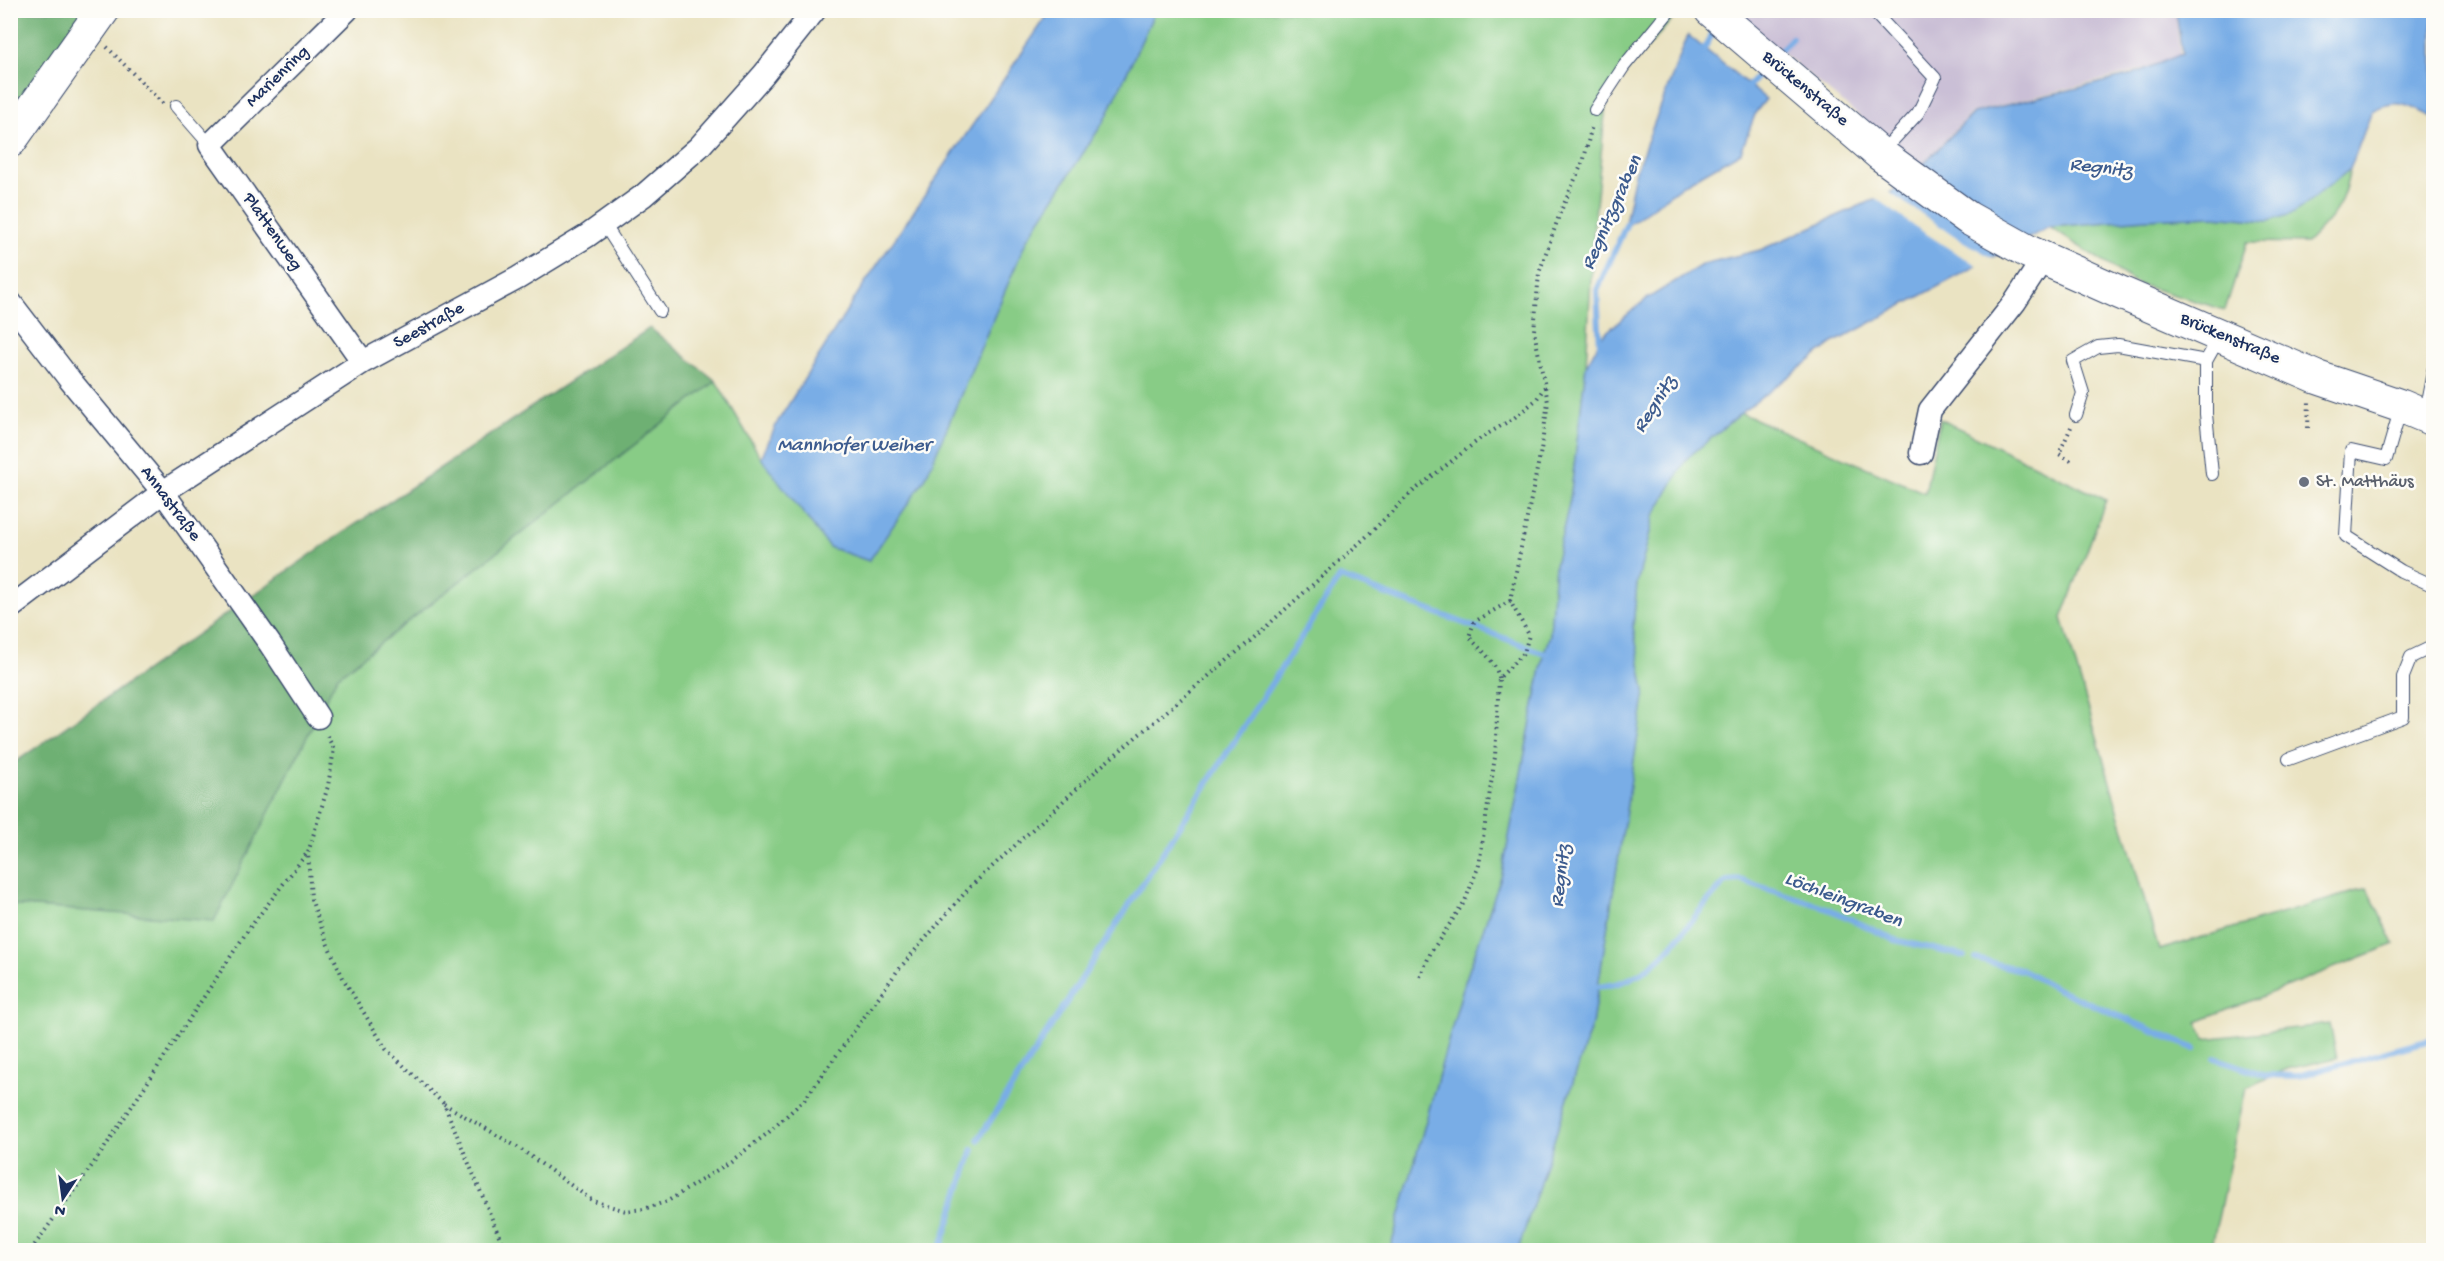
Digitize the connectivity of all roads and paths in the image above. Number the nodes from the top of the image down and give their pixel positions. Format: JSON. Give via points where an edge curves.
{"nodes":[{"id":1,"x":103,"y":10,"type":"edge"},
{"id":2,"x":347,"y":10,"type":"edge"},
{"id":3,"x":815,"y":10,"type":"edge"},
{"id":4,"x":1670,"y":10,"type":"edge"},
{"id":5,"x":1711,"y":10,"type":"edge"},
{"id":6,"x":1872,"y":10,"type":"edge"},
{"id":7,"x":104,"y":44,"type":"dead end"},
{"id":8,"x":176,"y":106,"type":"joint"},
{"id":9,"x":1595,"y":110,"type":"joint"},
{"id":10,"x":10,"y":141,"type":"edge"},
{"id":11,"x":210,"y":145,"type":"junction"},
{"id":12,"x":1890,"y":161,"type":"junction"},
{"id":13,"x":604,"y":224,"type":"junction"},
{"id":14,"x":2036,"y":255,"type":"junction"},
{"id":15,"x":10,"y":302,"type":"edge"},
{"id":16,"x":660,"y":311,"type":"dead end"},
{"id":17,"x":2213,"y":348,"type":"junction"},
{"id":18,"x":363,"y":362,"type":"junction"},
{"id":19,"x":2433,"y":367,"type":"edge"},
{"id":20,"x":1546,"y":385,"type":"junction"},
{"id":21,"x":2420,"y":414,"type":"edge"},
{"id":22,"x":2076,"y":415,"type":"joint"},
{"id":23,"x":1921,"y":453,"type":"dead end"},
{"id":24,"x":2071,"y":461,"type":"dead end"},
{"id":25,"x":2212,"y":474,"type":"dead end"},
{"id":26,"x":164,"y":492,"type":"junction"},
{"id":27,"x":2433,"y":586,"type":"edge"},
{"id":28,"x":1510,"y":601,"type":"junction"},
{"id":29,"x":10,"y":608,"type":"edge"},
{"id":30,"x":2433,"y":646,"type":"edge"},
{"id":31,"x":1500,"y":678,"type":"junction"},
{"id":32,"x":318,"y":717,"type":"joint"},
{"id":33,"x":2289,"y":759,"type":"dead end"},
{"id":34,"x":308,"y":853,"type":"junction"},
{"id":35,"x":1420,"y":977,"type":"dead end"},
{"id":36,"x":444,"y":1104,"type":"junction"},
{"id":37,"x":31,"y":1251,"type":"edge"},
{"id":38,"x":506,"y":1251,"type":"edge"}],
"edges":[{"from":1,"to":10,"type":"main road"},
{"from":2,"to":11,"type":"street","name":"Marienring"},
{"from":3,"to":13,"type":"street","name":"Seestraße","via":[[699,147]]},
{"from":4,"to":9,"type":"lane","via":[[1636,50]]},
{"from":5,"to":12,"type":"main road","name":"Brückenstraße"},
{"from":6,"to":12,"type":"lane","via":[[1935,78]]},
{"from":7,"to":8,"type":"path","via":[[166,107]]},
{"from":8,"to":11,"type":"lane","name":"Plattenweg"},
{"from":9,"to":20,"type":"path","via":[[1584,159],[1539,273],[1534,331]]},
{"from":11,"to":18,"type":"street","name":"Plattenweg"},
{"from":12,"to":14,"type":"main road","name":"Brückenstraße","via":[[1968,218]]},
{"from":13,"to":16,"type":"lane"},
{"from":13,"to":18,"type":"street","name":"Seestraße","via":[[518,278]]},
{"from":14,"to":17,"type":"main road","name":"Brückenstraße"},
{"from":14,"to":23,"type":"street","via":[[2014,302],[1930,410]]},
{"from":15,"to":26,"type":"street","name":"Annastraße"},
{"from":17,"to":21,"type":"main road","name":"Brückenstraße","via":[[2316,377]]},
{"from":17,"to":22,"type":"lane","via":[[2098,346],[2073,361],[2083,393]]},
{"from":17,"to":25,"type":"lane","via":[[2206,414]]},
{"from":18,"to":26,"type":"street","name":"Seestraße"},
{"from":19,"to":21,"type":"lane"},
{"from":20,"to":28,"type":"path","via":[[1548,402]]},
{"from":20,"to":36,"type":"path","via":[[1536,400],[1514,418],[1481,438],[1411,493],[1249,642],[1098,769],[970,886],[898,970],[805,1099],[730,1162],[668,1202],[626,1211],[593,1201],[519,1148]]},
{"from":21,"to":27,"type":"lane","via":[[2386,459],[2350,452],[2346,536]]},
{"from":22,"to":24,"type":"path","via":[[2059,454]]},
{"from":26,"to":29,"type":"street","name":"Seestraße"},
{"from":26,"to":32,"type":"street","name":"Annastraße"},
{"from":28,"to":31,"type":"path","via":[[1529,634],[1524,652]]},
{"from":28,"to":31,"type":"path","via":[[1474,622],[1469,637],[1487,654]]},
{"from":30,"to":33,"type":"lane","via":[[2411,657],[2403,677],[2403,717]]},
{"from":31,"to":35,"type":"path","via":[[1495,757],[1479,865],[1465,901],[1431,952]]},
{"from":32,"to":34,"type":"path","via":[[334,749],[328,786]]},
{"from":34,"to":36,"type":"path","via":[[310,899],[345,980],[386,1049]]},
{"from":34,"to":37,"type":"path","via":[[248,930],[101,1153]]},
{"from":36,"to":38,"type":"path"}]}
